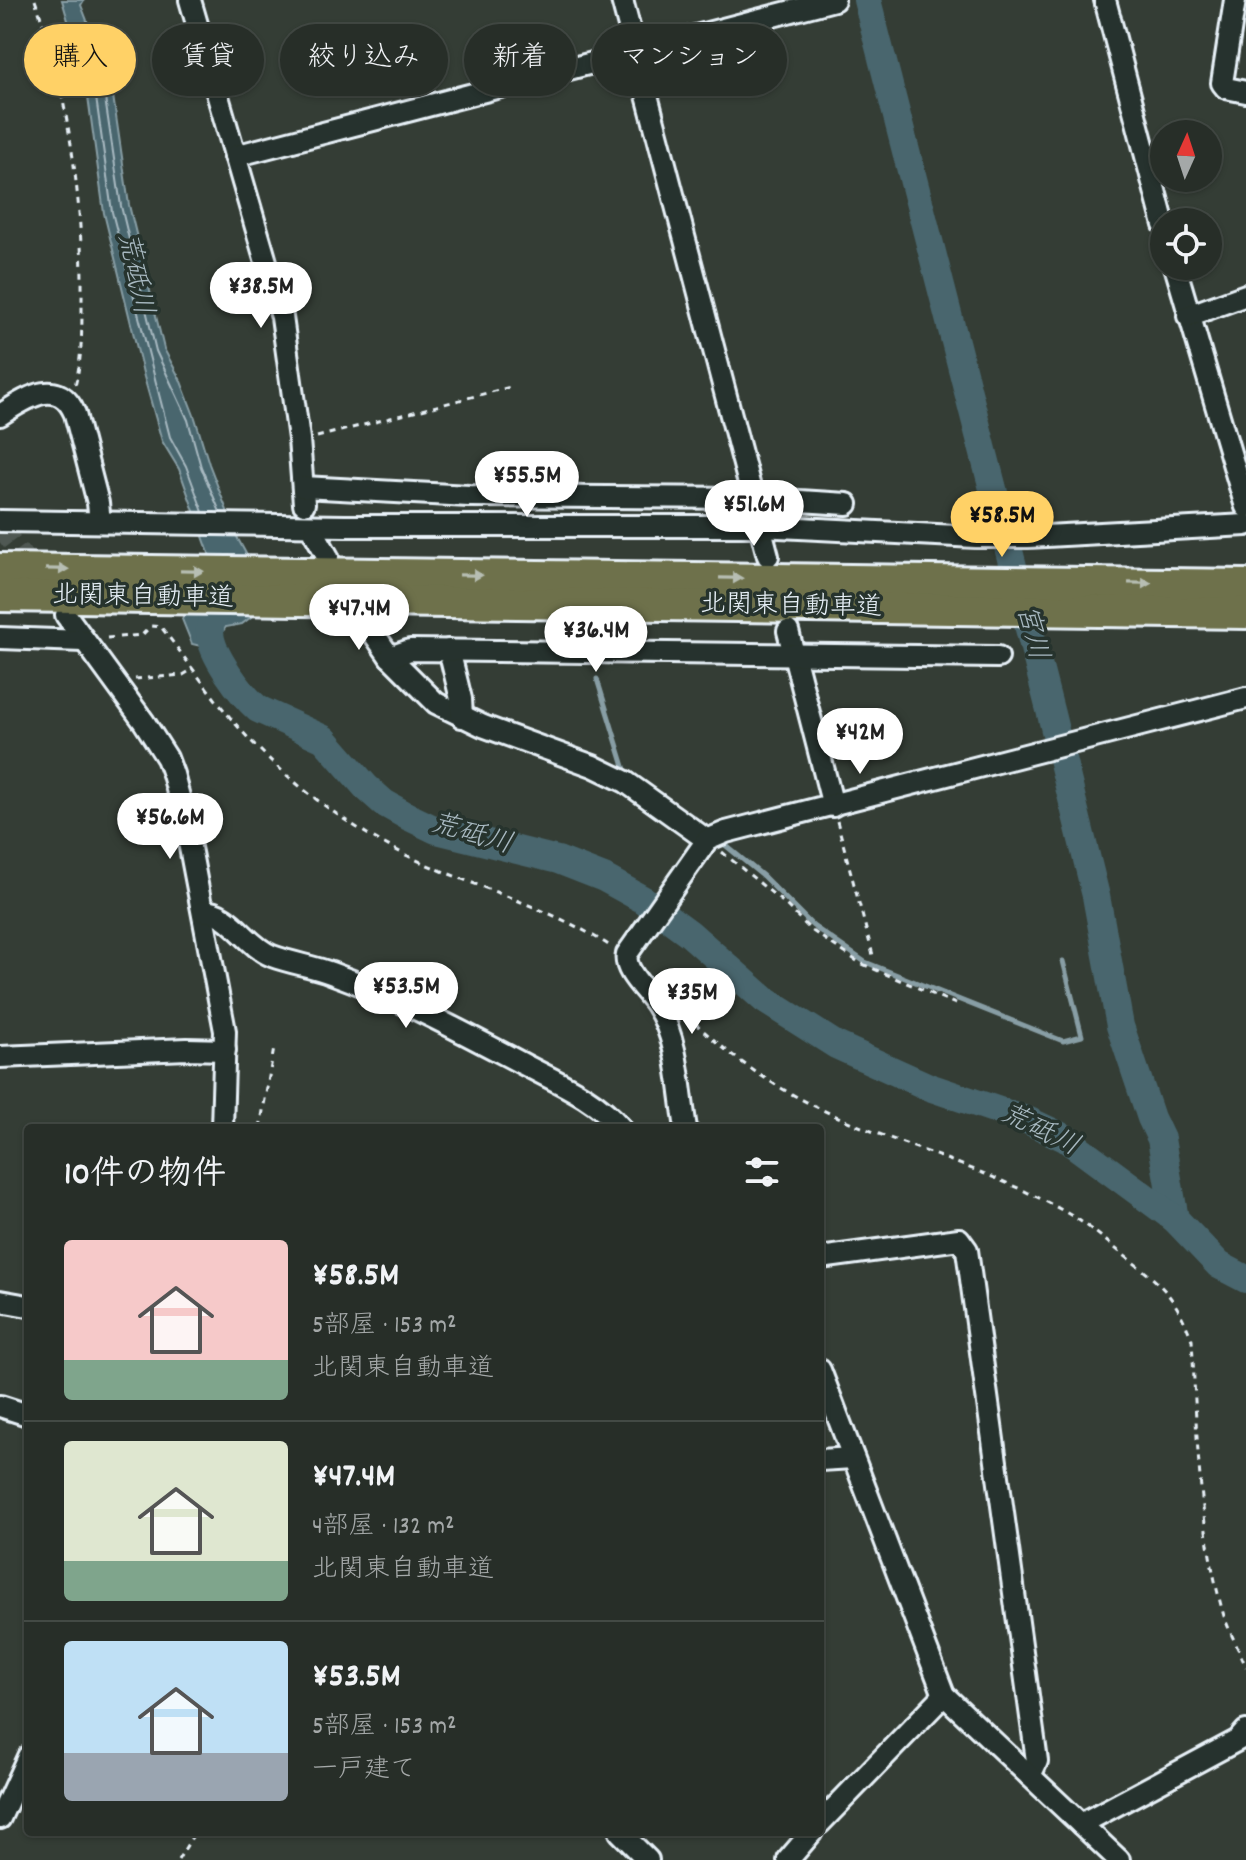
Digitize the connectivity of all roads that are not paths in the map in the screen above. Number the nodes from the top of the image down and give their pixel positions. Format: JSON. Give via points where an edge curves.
{"nodes":[{"id":1,"x":190,"y":0,"type":"edge"},
{"id":2,"x":622,"y":0,"type":"edge"},
{"id":3,"x":834,"y":0,"type":"edge"},
{"id":4,"x":1105,"y":0,"type":"edge"},
{"id":5,"x":1235,"y":0,"type":"edge"},
{"id":6,"x":628,"y":24,"type":"edge"},
{"id":7,"x":742,"y":24,"type":"edge"},
{"id":8,"x":592,"y":63,"type":"edge"},
{"id":9,"x":1246,"y":92,"type":"edge"},
{"id":10,"x":647,"y":96,"type":"edge"},
{"id":11,"x":235,"y":156,"type":"junction"},
{"id":12,"x":1160,"y":208,"type":"edge"},
{"id":13,"x":1179,"y":280,"type":"edge"},
{"id":14,"x":1246,"y":295,"type":"edge"},
{"id":15,"x":1188,"y":316,"type":"junction"},
{"id":16,"x":0,"y":415,"type":"edge"},
{"id":17,"x":752,"y":498,"type":"junction"},
{"id":18,"x":847,"y":504,"type":"dead end"},
{"id":19,"x":1246,"y":507,"type":"edge"},
{"id":20,"x":0,"y":521,"type":"edge"},
{"id":21,"x":109,"y":522,"type":"junction"},
{"id":22,"x":1246,"y":525,"type":"edge"},
{"id":23,"x":760,"y":526,"type":"junction"},
{"id":24,"x":315,"y":534,"type":"dead end"},
{"id":25,"x":768,"y":556,"type":"dead end"},
{"id":26,"x":319,"y":565,"type":"junction"},
{"id":27,"x":0,"y":569,"type":"edge"},
{"id":28,"x":1246,"y":585,"type":"edge"},
{"id":29,"x":980,"y":595,"type":"junction"},
{"id":30,"x":0,"y":596,"type":"edge"},
{"id":31,"x":1063,"y":596,"type":"junction"},
{"id":32,"x":1246,"y":613,"type":"edge"},
{"id":33,"x":66,"y":615,"type":"dead end"},
{"id":34,"x":365,"y":621,"type":"dead end"},
{"id":35,"x":788,"y":631,"type":"dead end"},
{"id":36,"x":0,"y":638,"type":"edge"},
{"id":37,"x":83,"y":641,"type":"junction"},
{"id":38,"x":449,"y":650,"type":"junction"},
{"id":39,"x":793,"y":655,"type":"junction"},
{"id":40,"x":390,"y":657,"type":"junction"},
{"id":41,"x":998,"y":657,"type":"dead end"},
{"id":42,"x":1246,"y":698,"type":"edge"},
{"id":43,"x":462,"y":717,"type":"junction"},
{"id":44,"x":833,"y":806,"type":"junction"},
{"id":45,"x":702,"y":848,"type":"junction"},
{"id":46,"x":203,"y":911,"type":"junction"},
{"id":47,"x":225,"y":1050,"type":"junction"},
{"id":48,"x":0,"y":1057,"type":"edge"},
{"id":49,"x":222,"y":1124,"type":"edge"},
{"id":50,"x":618,"y":1124,"type":"edge"},
{"id":51,"x":685,"y":1124,"type":"edge"},
{"id":52,"x":824,"y":1257,"type":"edge"},
{"id":53,"x":0,"y":1301,"type":"edge"},
{"id":54,"x":24,"y":1305,"type":"edge"},
{"id":55,"x":824,"y":1381,"type":"edge"},
{"id":56,"x":0,"y":1406,"type":"edge"},
{"id":57,"x":24,"y":1414,"type":"edge"},
{"id":58,"x":853,"y":1458,"type":"junction"},
{"id":59,"x":824,"y":1460,"type":"edge"},
{"id":60,"x":944,"y":1695,"type":"junction"},
{"id":61,"x":1246,"y":1731,"type":"edge"},
{"id":62,"x":24,"y":1766,"type":"edge"},
{"id":63,"x":1030,"y":1776,"type":"junction"},
{"id":64,"x":824,"y":1811,"type":"edge"},
{"id":65,"x":0,"y":1818,"type":"edge"},
{"id":66,"x":1081,"y":1824,"type":"junction"},
{"id":67,"x":624,"y":1836,"type":"edge"},
{"id":68,"x":809,"y":1836,"type":"edge"},
{"id":69,"x":648,"y":1860,"type":"edge"},
{"id":70,"x":788,"y":1860,"type":"edge"},
{"id":71,"x":1119,"y":1860,"type":"edge"}],
"edges":[{"from":1,"to":11,"type":"street"},
{"from":2,"to":6,"type":"street"},
{"from":3,"to":7,"type":"street"},
{"from":4,"to":12,"type":"street"},
{"from":5,"to":9,"type":"street","via":[[1222,83]]},
{"from":8,"to":11,"type":"street"},
{"from":10,"to":17,"type":"street"},
{"from":11,"to":17,"type":"street","via":[[282,317],[303,495]]},
{"from":13,"to":15,"type":"street"},
{"from":14,"to":15,"type":"street"},
{"from":15,"to":19,"type":"street"},
{"from":16,"to":21,"type":"street","via":[[33,395],[63,397],[75,414],[98,503]]},
{"from":17,"to":18,"type":"street"},
{"from":17,"to":23,"type":"street"},
{"from":20,"to":21,"type":"street"},
{"from":21,"to":23,"type":"street"},
{"from":22,"to":23,"type":"street","via":[[1028,537]]},
{"from":23,"to":25,"type":"street"},
{"from":24,"to":26,"type":"street"},
{"from":27,"to":26,"type":"highway","name":"北関東自動車道","one_way":true},
{"from":26,"to":29,"type":"highway","name":"北関東自動車道","one_way":true},
{"from":31,"to":28,"type":"highway","name":"北関東自動車道","one_way":true},
{"from":29,"to":30,"type":"highway","name":"北関東自動車道","via":[[327,601]]},
{"from":29,"to":31,"type":"highway","name":"北関東自動車道"},
{"from":31,"to":32,"type":"highway","name":"北関東自動車道"},
{"from":33,"to":37,"type":"street"},
{"from":34,"to":40,"type":"street"},
{"from":35,"to":39,"type":"street"},
{"from":36,"to":37,"type":"street"},
{"from":37,"to":46,"type":"street","via":[[170,766]]},
{"from":38,"to":39,"type":"street"},
{"from":38,"to":40,"type":"street","via":[[410,650]]},
{"from":38,"to":43,"type":"street"},
{"from":39,"to":41,"type":"street"},
{"from":39,"to":44,"type":"street"},
{"from":40,"to":43,"type":"street","via":[[436,703]]},
{"from":42,"to":44,"type":"street"},
{"from":43,"to":45,"type":"street","via":[[626,782]]},
{"from":44,"to":45,"type":"street","via":[[726,832]]},
{"from":45,"to":51,"type":"street","via":[[627,957],[629,969],[666,1023]]},
{"from":46,"to":47,"type":"street"},
{"from":46,"to":50,"type":"street","via":[[222,915],[253,946],[271,955],[352,981],[492,1048],[577,1092]]},
{"from":47,"to":48,"type":"street"},
{"from":47,"to":49,"type":"street"},
{"from":52,"to":63,"type":"street","via":[[959,1239],[967,1250],[1037,1761]]},
{"from":53,"to":54,"type":"street"},
{"from":55,"to":58,"type":"street"},
{"from":56,"to":57,"type":"street"},
{"from":58,"to":59,"type":"street"},
{"from":58,"to":60,"type":"street"},
{"from":60,"to":63,"type":"street"},
{"from":60,"to":64,"type":"street"},
{"from":61,"to":66,"type":"street"},
{"from":62,"to":65,"type":"street"},
{"from":63,"to":66,"type":"street"},
{"from":66,"to":71,"type":"street"},
{"from":67,"to":69,"type":"street"},
{"from":68,"to":70,"type":"street"}]}
